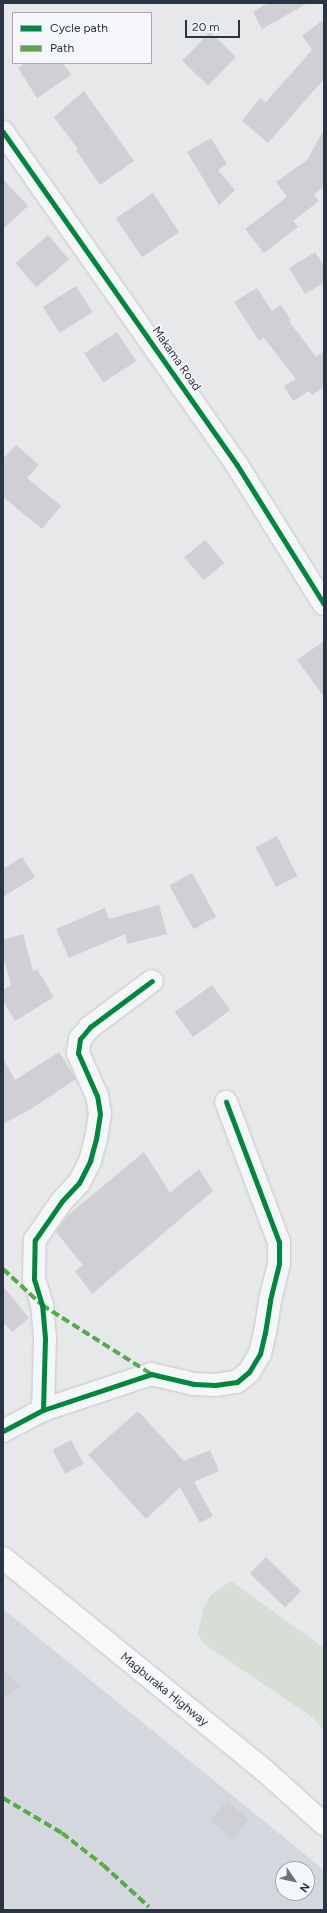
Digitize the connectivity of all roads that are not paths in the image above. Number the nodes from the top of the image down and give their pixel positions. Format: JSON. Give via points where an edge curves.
{"nodes":[{"id":1,"x":3,"y":132,"type":"edge"},
{"id":2,"x":324,"y":604,"type":"edge"},
{"id":3,"x":152,"y":981,"type":"dead end"},
{"id":4,"x":226,"y":1102,"type":"dead end"},
{"id":5,"x":43,"y":1410,"type":"junction"},
{"id":6,"x":3,"y":1431,"type":"edge"},
{"id":7,"x":3,"y":1558,"type":"edge"},
{"id":8,"x":324,"y":1824,"type":"edge"}],
"edges":[{"from":1,"to":2,"type":"street","name":"Makama Road","via":[[237,465]]},
{"from":3,"to":5,"type":"street","via":[[90,1026],[80,1039],[78,1053],[97,1096],[100,1114],[90,1161],[79,1183],[62,1200],[35,1240],[34,1278],[42,1305],[45,1338]]},
{"from":4,"to":5,"type":"street","via":[[279,1242],[279,1263],[260,1354],[249,1372],[237,1382],[215,1386],[151,1374]]},
{"from":5,"to":6,"type":"street"},
{"from":7,"to":8,"type":"main road","name":"Magburaka Highway","via":[[264,1770]]}]}
